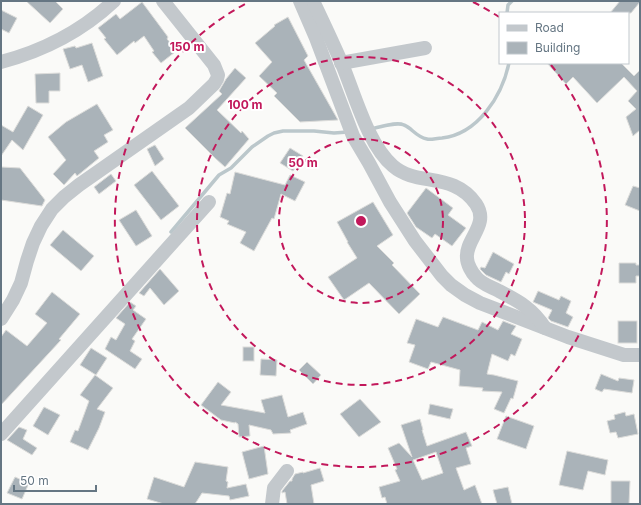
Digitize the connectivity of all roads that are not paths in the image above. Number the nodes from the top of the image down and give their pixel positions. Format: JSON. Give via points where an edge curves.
{"nodes":[{"id":1,"x":114,"y":1,"type":"edge"},
{"id":2,"x":163,"y":1,"type":"edge"},
{"id":3,"x":300,"y":1,"type":"edge"},
{"id":4,"x":313,"y":1,"type":"edge"},
{"id":5,"x":425,"y":48,"type":"dead end"},
{"id":6,"x":1,"y":62,"type":"edge"},
{"id":7,"x":342,"y":63,"type":"junction"},
{"id":8,"x":209,"y":202,"type":"dead end"},
{"id":9,"x":1,"y":319,"type":"edge"},
{"id":10,"x":545,"y":328,"type":"junction"},
{"id":11,"x":640,"y":356,"type":"edge"},
{"id":12,"x":1,"y":434,"type":"edge"},
{"id":13,"x":287,"y":471,"type":"dead end"},
{"id":14,"x":272,"y":504,"type":"edge"}],
"edges":[{"from":1,"to":6,"type":"street","via":[[65,37],[44,48]]},
{"from":2,"to":9,"type":"street","via":[[214,65],[217,79],[189,108],[79,185],[52,209],[33,243],[21,283]]},
{"from":3,"to":10,"type":"street","via":[[351,131],[415,241],[442,276],[460,292],[480,303]]},
{"from":4,"to":7,"type":"street"},
{"from":5,"to":7,"type":"street"},
{"from":7,"to":10,"type":"street","via":[[366,125],[384,157],[406,175],[453,185],[477,205],[480,220],[467,258],[476,278],[529,308],[538,316]]},
{"from":8,"to":12,"type":"street"},
{"from":10,"to":11,"type":"street","via":[[618,353]]},
{"from":13,"to":14,"type":"street","via":[[274,488]]}]}
